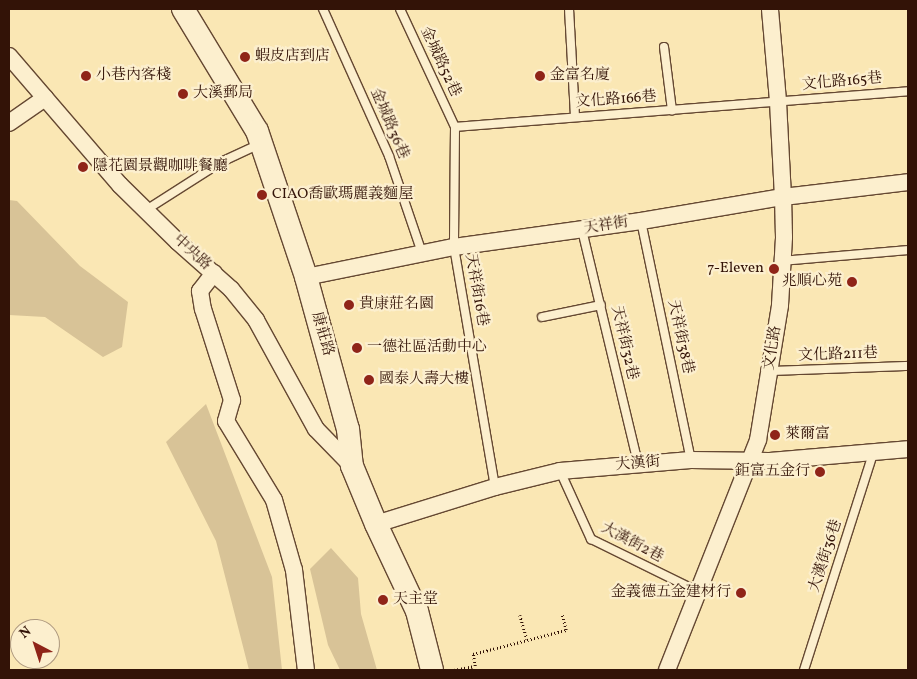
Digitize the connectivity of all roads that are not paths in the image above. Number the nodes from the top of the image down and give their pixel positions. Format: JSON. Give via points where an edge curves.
{"nodes":[{"id":1,"x":183,"y":9,"type":"edge"},
{"id":2,"x":323,"y":9,"type":"edge"},
{"id":3,"x":400,"y":9,"type":"edge"},
{"id":4,"x":569,"y":9,"type":"edge"},
{"id":5,"x":770,"y":9,"type":"edge"},
{"id":6,"x":664,"y":47,"type":"dead end"},
{"id":7,"x":9,"y":56,"type":"edge"},
{"id":8,"x":908,"y":91,"type":"edge"},
{"id":9,"x":45,"y":98,"type":"junction"},
{"id":10,"x":778,"y":101,"type":"junction"},
{"id":11,"x":672,"y":110,"type":"junction"},
{"id":12,"x":575,"y":117,"type":"junction"},
{"id":13,"x":9,"y":123,"type":"edge"},
{"id":14,"x":455,"y":126,"type":"junction"},
{"id":15,"x":262,"y":143,"type":"junction"},
{"id":16,"x":908,"y":182,"type":"edge"},
{"id":17,"x":783,"y":197,"type":"junction"},
{"id":18,"x":146,"y":210,"type":"junction"},
{"id":19,"x":641,"y":221,"type":"junction"},
{"id":20,"x":582,"y":230,"type":"junction"},
{"id":21,"x":454,"y":247,"type":"junction"},
{"id":22,"x":908,"y":250,"type":"edge"},
{"id":23,"x":422,"y":253,"type":"junction"},
{"id":24,"x":782,"y":261,"type":"junction"},
{"id":25,"x":214,"y":273,"type":"junction"},
{"id":26,"x":306,"y":277,"type":"junction"},
{"id":27,"x":601,"y":305,"type":"junction"},
{"id":28,"x":542,"y":317,"type":"dead end"},
{"id":29,"x":908,"y":366,"type":"edge"},
{"id":30,"x":769,"y":371,"type":"junction"},
{"id":31,"x":908,"y":449,"type":"edge"},
{"id":32,"x":874,"y":450,"type":"junction"},
{"id":33,"x":691,"y":460,"type":"junction"},
{"id":34,"x":749,"y":462,"type":"junction"},
{"id":35,"x":638,"y":464,"type":"junction"},
{"id":36,"x":352,"y":466,"type":"junction"},
{"id":37,"x":560,"y":471,"type":"junction"},
{"id":38,"x":495,"y":487,"type":"junction"},
{"id":39,"x":376,"y":524,"type":"junction"},
{"id":40,"x":699,"y":592,"type":"junction"},
{"id":41,"x":306,"y":670,"type":"edge"},
{"id":42,"x":432,"y":670,"type":"edge"},
{"id":43,"x":667,"y":670,"type":"edge"},
{"id":44,"x":804,"y":670,"type":"edge"}],
"edges":[{"from":1,"to":15,"type":"street","name":"康莊路"},
{"from":2,"to":23,"type":"lane","name":"金城路36巷","via":[[389,156]]},
{"from":3,"to":14,"type":"lane","name":"金城路52巷"},
{"from":4,"to":12,"type":"lane"},
{"from":5,"to":10,"type":"street","name":"文化路"},
{"from":6,"to":11,"type":"lane"},
{"from":7,"to":9,"type":"street","name":"中央路"},
{"from":8,"to":10,"type":"lane","name":"文化路165巷"},
{"from":9,"to":13,"type":"street"},
{"from":9,"to":18,"type":"street","name":"中央路","via":[[120,185]]},
{"from":10,"to":11,"type":"lane","name":"文化路166巷"},
{"from":10,"to":17,"type":"street","name":"文化路"},
{"from":11,"to":12,"type":"lane","name":"文化路166巷"},
{"from":12,"to":14,"type":"lane","name":"文化路166巷"},
{"from":14,"to":21,"type":"lane","name":"天祥街16巷"},
{"from":15,"to":18,"type":"lane","via":[[214,167]]},
{"from":15,"to":26,"type":"street","name":"康莊路"},
{"from":16,"to":17,"type":"street","name":"天祥街"},
{"from":17,"to":19,"type":"street","name":"天祥街"},
{"from":17,"to":24,"type":"street","name":"文化路"},
{"from":18,"to":25,"type":"street","name":"中央路"},
{"from":19,"to":20,"type":"street","name":"天祥街"},
{"from":19,"to":33,"type":"lane","name":"天祥街38巷"},
{"from":20,"to":21,"type":"street","name":"天祥街"},
{"from":20,"to":27,"type":"lane","name":"天祥街32巷"},
{"from":21,"to":23,"type":"street","name":"天祥街"},
{"from":21,"to":38,"type":"lane","name":"天祥街16巷"},
{"from":22,"to":24,"type":"lane"},
{"from":23,"to":26,"type":"street","name":"天祥街"},
{"from":24,"to":30,"type":"street","name":"文化路","via":[[780,305]]},
{"from":25,"to":36,"type":"street","name":"中央路","via":[[256,320],[316,429]]},
{"from":25,"to":41,"type":"street","via":[[200,291],[232,400],[226,421],[274,500],[294,570]]},
{"from":26,"to":36,"type":"street","name":"康莊路","via":[[348,429]]},
{"from":27,"to":28,"type":"lane"},
{"from":27,"to":35,"type":"lane","name":"天祥街32巷"},
{"from":29,"to":30,"type":"lane","name":"文化路211巷"},
{"from":30,"to":34,"type":"street","name":"文化路","via":[[758,440]]},
{"from":31,"to":32,"type":"street","name":"大漢街"},
{"from":32,"to":34,"type":"street","name":"大漢街"},
{"from":32,"to":44,"type":"lane","name":"大漢街36巷"},
{"from":33,"to":34,"type":"street","name":"大漢街"},
{"from":33,"to":35,"type":"street","name":"大漢街"},
{"from":34,"to":40,"type":"street","name":"文化路"},
{"from":35,"to":37,"type":"street","name":"大漢街"},
{"from":36,"to":39,"type":"street","name":"康莊路"},
{"from":37,"to":38,"type":"street","name":"大漢街"},
{"from":37,"to":40,"type":"lane","name":"大漢街2巷","via":[[591,539]]},
{"from":38,"to":39,"type":"street","name":"大漢街"},
{"from":39,"to":42,"type":"street","name":"康莊路","via":[[417,610]]},
{"from":40,"to":43,"type":"street","name":"文化路"}]}
